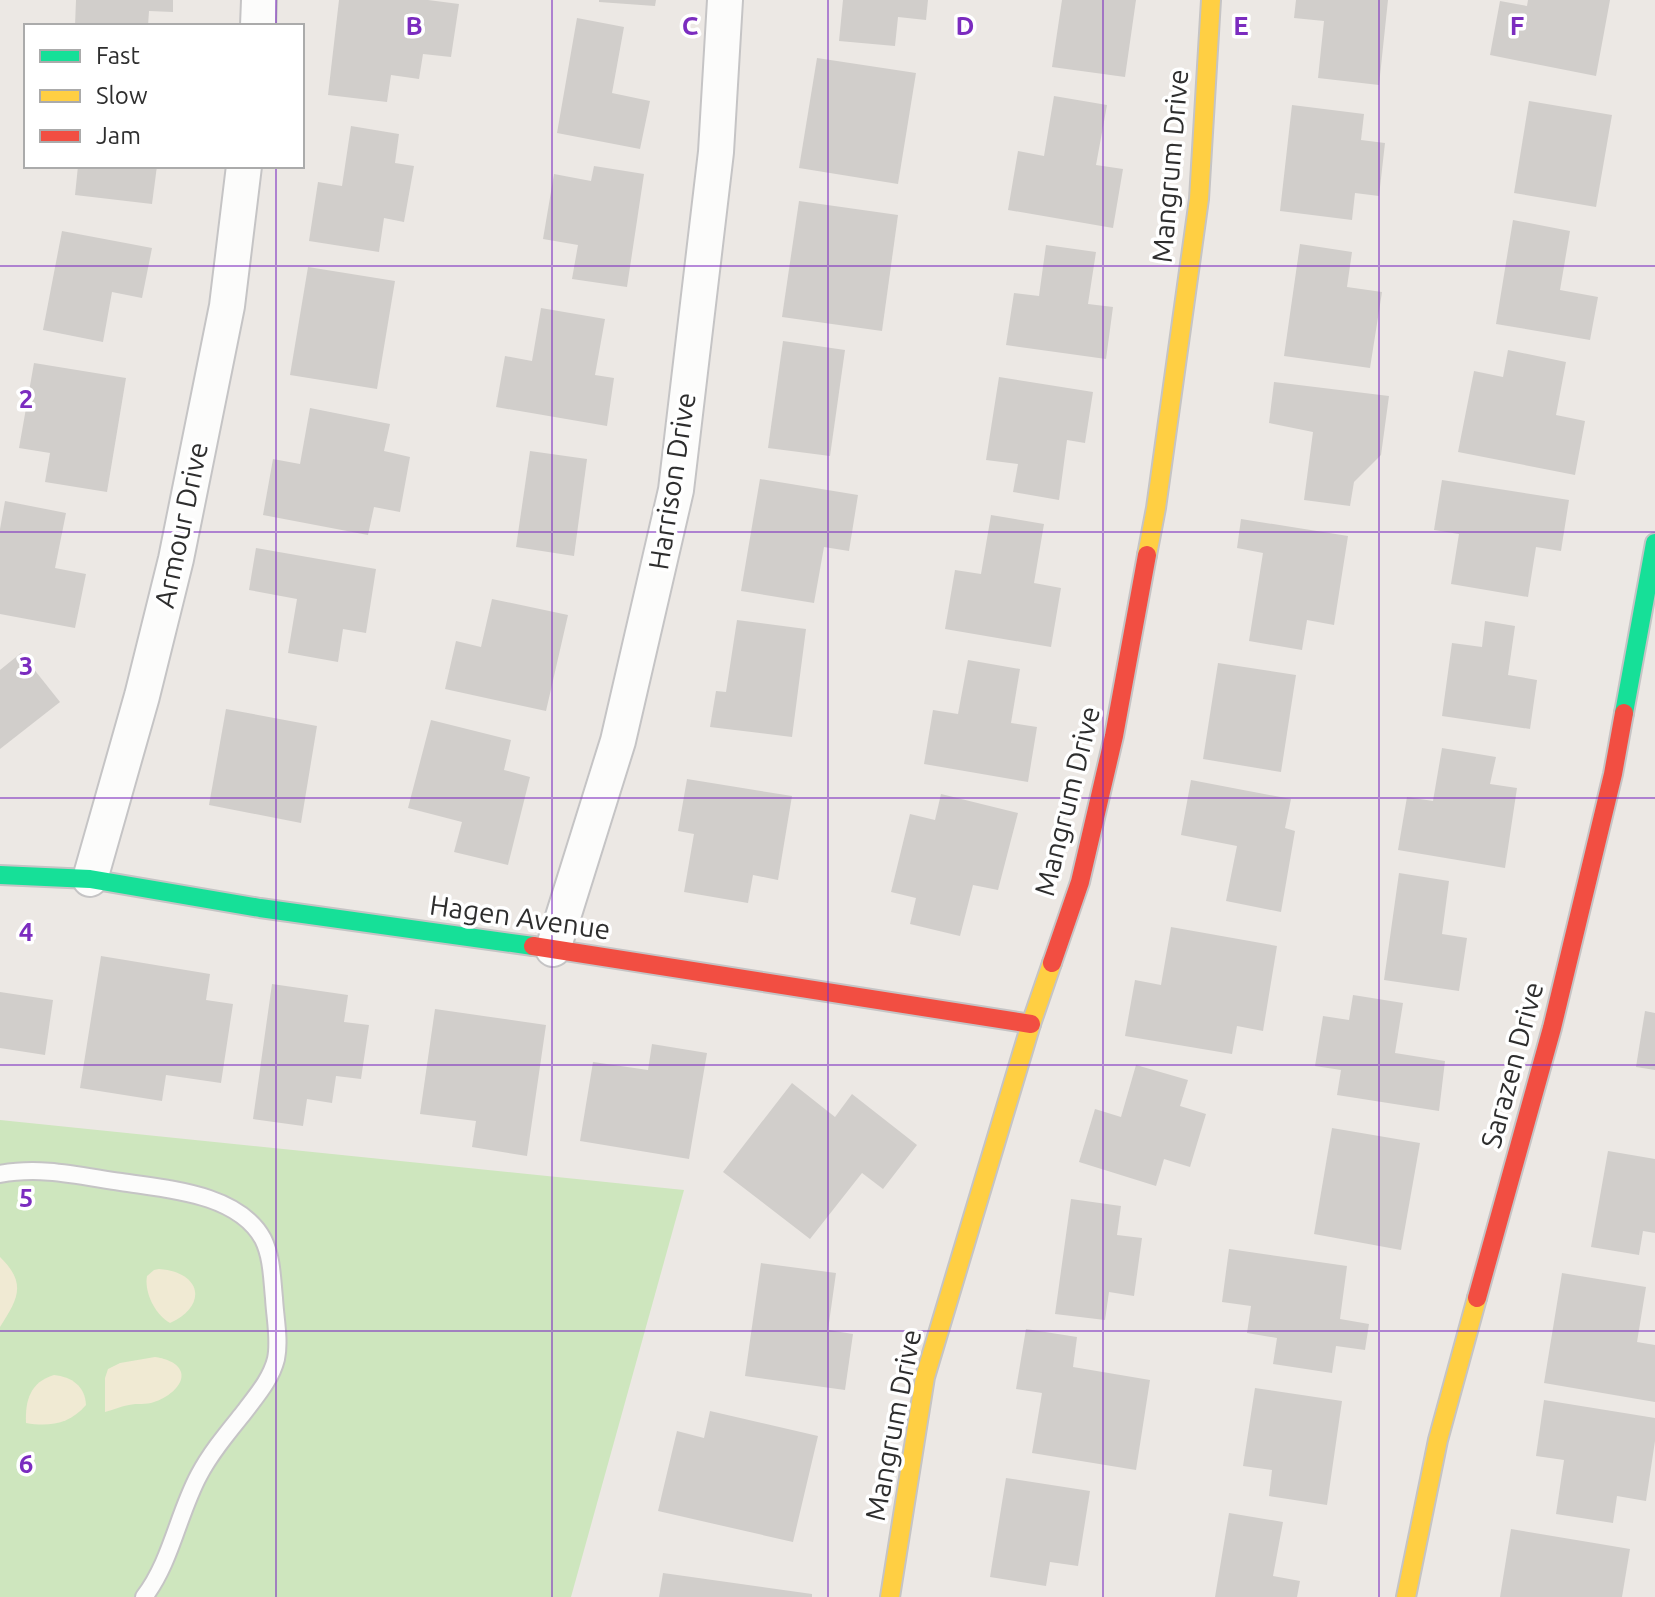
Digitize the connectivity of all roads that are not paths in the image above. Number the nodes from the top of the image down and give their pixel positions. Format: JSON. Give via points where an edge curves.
{"nodes":[{"id":1,"x":259,"y":0,"type":"edge"},
{"id":2,"x":725,"y":0,"type":"edge"},
{"id":3,"x":1211,"y":0,"type":"edge"},
{"id":4,"x":258,"y":24,"type":"edge"},
{"id":5,"x":244,"y":168,"type":"edge"},
{"id":6,"x":1655,"y":543,"type":"edge"},
{"id":7,"x":0,"y":875,"type":"edge"},
{"id":8,"x":90,"y":879,"type":"junction"},
{"id":9,"x":553,"y":949,"type":"junction"},
{"id":10,"x":1031,"y":1024,"type":"junction"},
{"id":11,"x":0,"y":1174,"type":"edge"},
{"id":12,"x":144,"y":1597,"type":"edge"},
{"id":13,"x":890,"y":1597,"type":"edge"},
{"id":14,"x":1406,"y":1597,"type":"edge"}],
"edges":[{"from":1,"to":4,"type":"street"},
{"from":2,"to":9,"type":"street","name":"Harrison Drive","via":[[716,152],[676,490],[618,741]]},
{"from":3,"to":10,"type":"street","name":"Mangrum Drive","via":[[1199,199],[1156,508],[1114,736],[1080,882]]},
{"from":5,"to":8,"type":"street","name":"Armour Drive","via":[[227,306],[176,559]]},
{"from":6,"to":14,"type":"street","name":"Sarazen Drive","via":[[1613,774],[1552,1028],[1438,1440]]},
{"from":7,"to":8,"type":"street","name":"Hagen Avenue"},
{"from":8,"to":9,"type":"street","name":"Hagen Avenue"},
{"from":9,"to":10,"type":"street","name":"Hagen Avenue"},
{"from":10,"to":13,"type":"street","name":"Mangrum Drive","via":[[925,1377]]},
{"from":11,"to":12,"type":"lane","via":[[45,1170],[207,1198],[246,1218],[268,1253],[277,1340],[273,1369],[199,1473]]}]}
